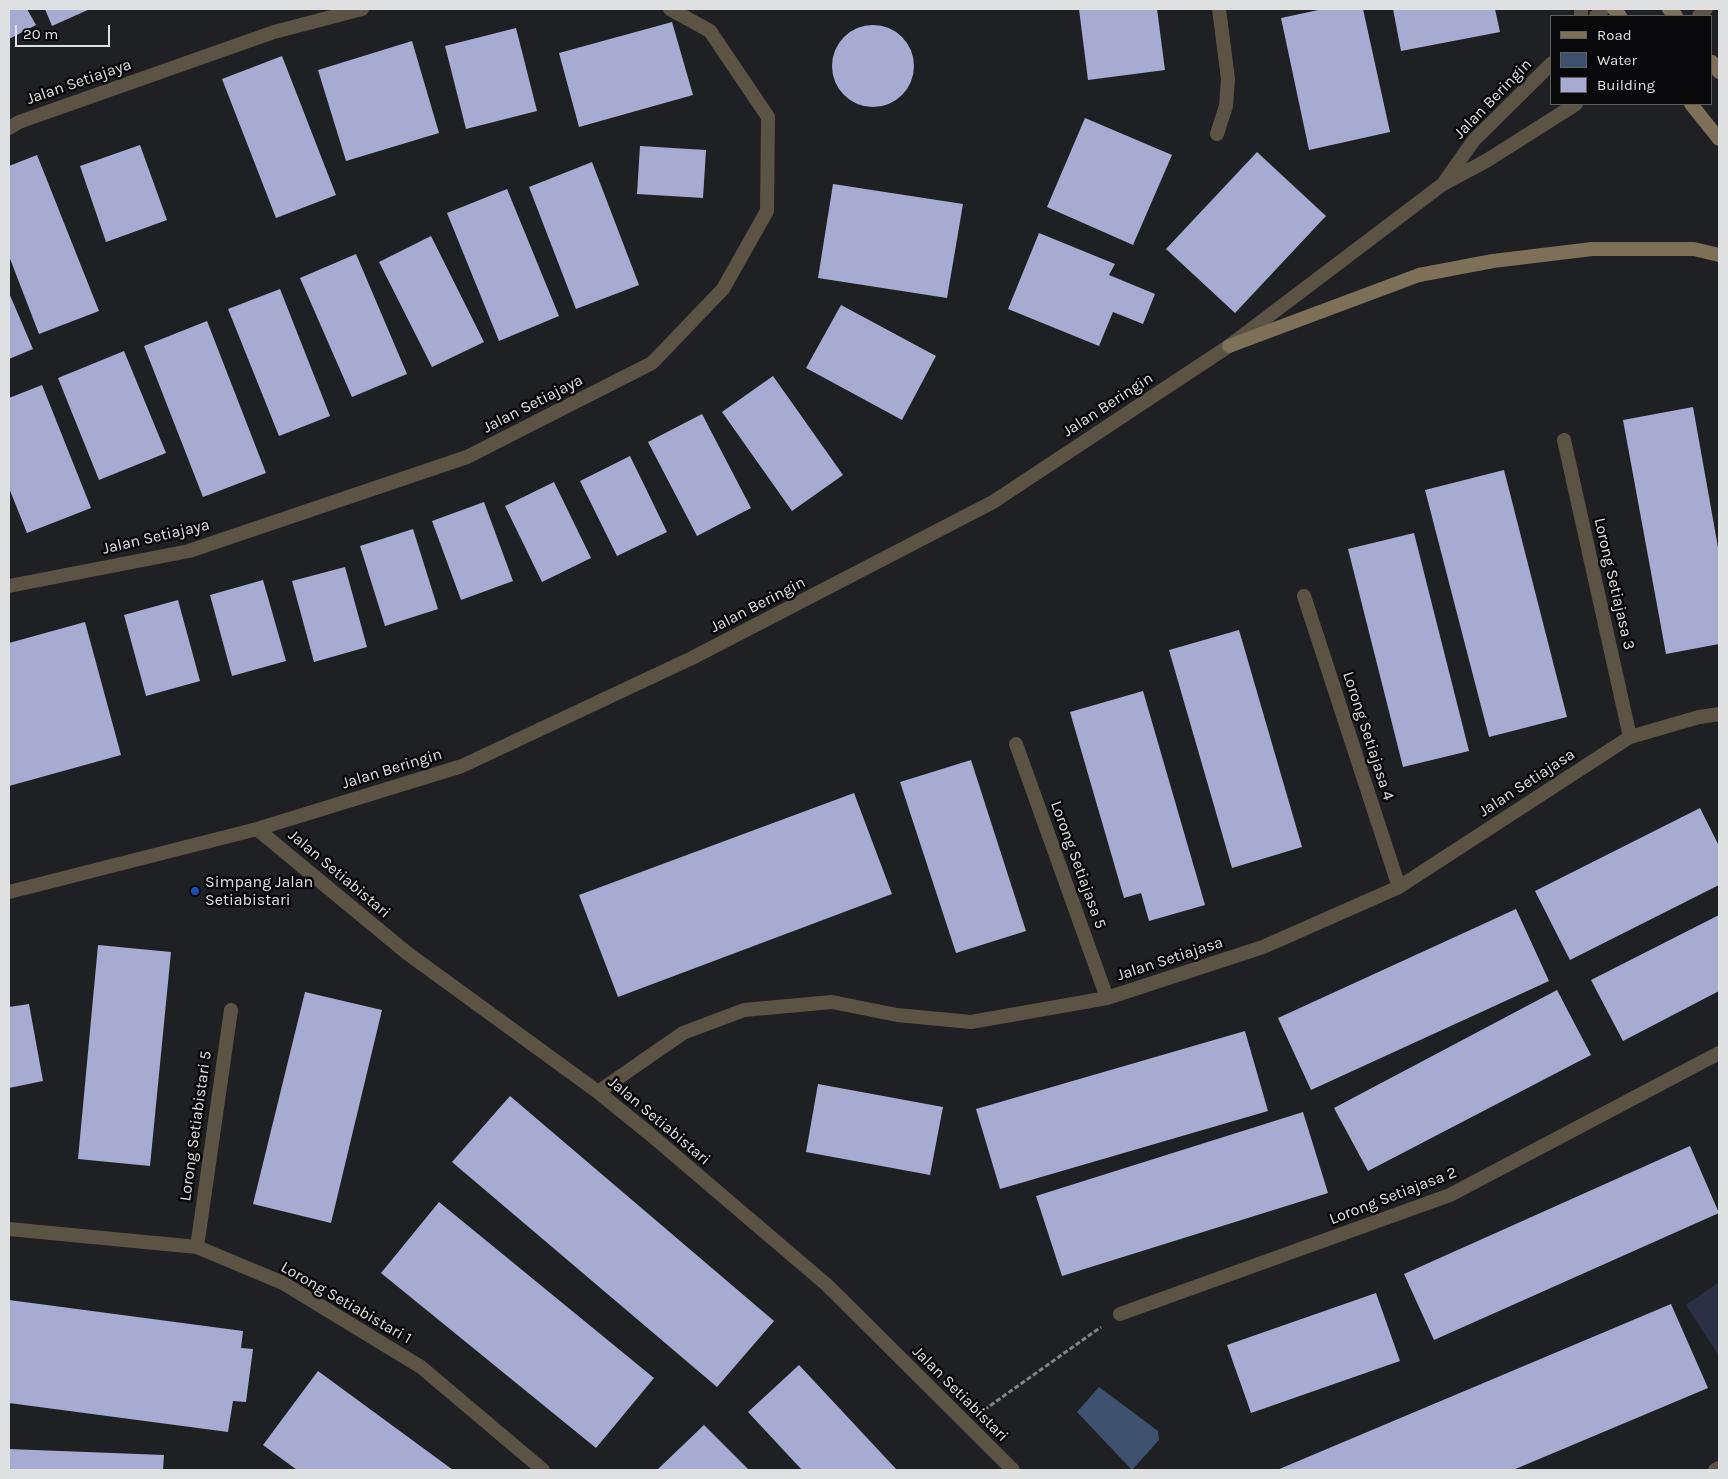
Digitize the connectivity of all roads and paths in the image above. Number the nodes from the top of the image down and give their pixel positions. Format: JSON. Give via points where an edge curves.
{"nodes":[{"id":1,"x":362,"y":9,"type":"edge"},
{"id":2,"x":670,"y":9,"type":"edge"},
{"id":3,"x":1219,"y":9,"type":"edge"},
{"id":4,"x":1550,"y":64,"type":"edge"},
{"id":5,"x":1574,"y":105,"type":"edge"},
{"id":6,"x":1692,"y":105,"type":"edge"},
{"id":7,"x":9,"y":128,"type":"edge"},
{"id":8,"x":1217,"y":134,"type":"dead end"},
{"id":9,"x":1719,"y":139,"type":"edge"},
{"id":10,"x":1443,"y":184,"type":"junction"},
{"id":11,"x":1719,"y":255,"type":"edge"},
{"id":12,"x":1229,"y":346,"type":"junction"},
{"id":13,"x":1564,"y":440,"type":"dead end"},
{"id":14,"x":9,"y":586,"type":"edge"},
{"id":15,"x":1304,"y":596,"type":"dead end"},
{"id":16,"x":1719,"y":714,"type":"edge"},
{"id":17,"x":1630,"y":736,"type":"junction"},
{"id":18,"x":1016,"y":744,"type":"dead end"},
{"id":19,"x":257,"y":829,"type":"junction"},
{"id":20,"x":1399,"y":887,"type":"junction"},
{"id":21,"x":9,"y":892,"type":"edge"},
{"id":22,"x":1107,"y":998,"type":"junction"},
{"id":23,"x":231,"y":1010,"type":"dead end"},
{"id":24,"x":1719,"y":1053,"type":"edge"},
{"id":25,"x":598,"y":1092,"type":"junction"},
{"id":26,"x":9,"y":1229,"type":"edge"},
{"id":27,"x":197,"y":1247,"type":"junction"},
{"id":28,"x":1120,"y":1314,"type":"joint"},
{"id":29,"x":965,"y":1423,"type":"junction"},
{"id":30,"x":1719,"y":1468,"type":"edge"},
{"id":31,"x":543,"y":1470,"type":"edge"},
{"id":32,"x":1013,"y":1470,"type":"edge"},
{"id":33,"x":1715,"y":1470,"type":"edge"}],
"edges":[{"from":1,"to":7,"type":"street","name":"Jalan Setiajaya","via":[[274,32]]},
{"from":2,"to":14,"type":"street","name":"Jalan Setiajaya","via":[[710,31],[768,118],[767,211],[723,289],[652,363],[467,457],[189,551]]},
{"from":3,"to":8,"type":"street","via":[[1228,79],[1226,106]]},
{"from":4,"to":10,"type":"street","name":"Jalan Beringin","via":[[1474,140]]},
{"from":5,"to":10,"type":"street","name":"Jalan Beringin"},
{"from":6,"to":9,"type":"main road"},
{"from":10,"to":12,"type":"street","name":"Jalan Beringin"},
{"from":11,"to":12,"type":"main road","via":[[1694,249],[1592,250],[1493,261],[1419,275]]},
{"from":12,"to":19,"type":"street","name":"Jalan Beringin","via":[[993,502],[692,658],[462,766]]},
{"from":13,"to":17,"type":"street","name":"Lorong Setiajasa 3"},
{"from":15,"to":20,"type":"street","name":"Lorong Setiajasa 4"},
{"from":16,"to":17,"type":"street","name":"Jalan Setiajasa"},
{"from":17,"to":20,"type":"street","name":"Jalan Setiajasa"},
{"from":18,"to":22,"type":"street","name":"Lorong Setiajasa 5"},
{"from":19,"to":21,"type":"street","name":"Jalan Beringin"},
{"from":19,"to":25,"type":"street","name":"Jalan Setiabistari","via":[[407,953]]},
{"from":20,"to":22,"type":"street","name":"Jalan Setiajasa","via":[[1263,947]]},
{"from":22,"to":25,"type":"street","name":"Jalan Setiajasa","via":[[971,1022],[897,1015],[832,1002],[744,1010],[684,1033]]},
{"from":23,"to":27,"type":"street","name":"Lorong Setiabistari 5"},
{"from":24,"to":28,"type":"street","name":"Lorong Setiajasa 2","via":[[1450,1195]]},
{"from":25,"to":29,"type":"street","name":"Jalan Setiabistari","via":[[827,1285]]},
{"from":26,"to":27,"type":"street","name":"Lorong Setiabistari 1"},
{"from":27,"to":31,"type":"street","name":"Lorong Setiabistari 1","via":[[283,1283],[421,1367]]},
{"from":28,"to":29,"type":"path"},
{"from":29,"to":32,"type":"street","name":"Jalan Setiabistari"},
{"from":30,"to":33,"type":"street"}]}
